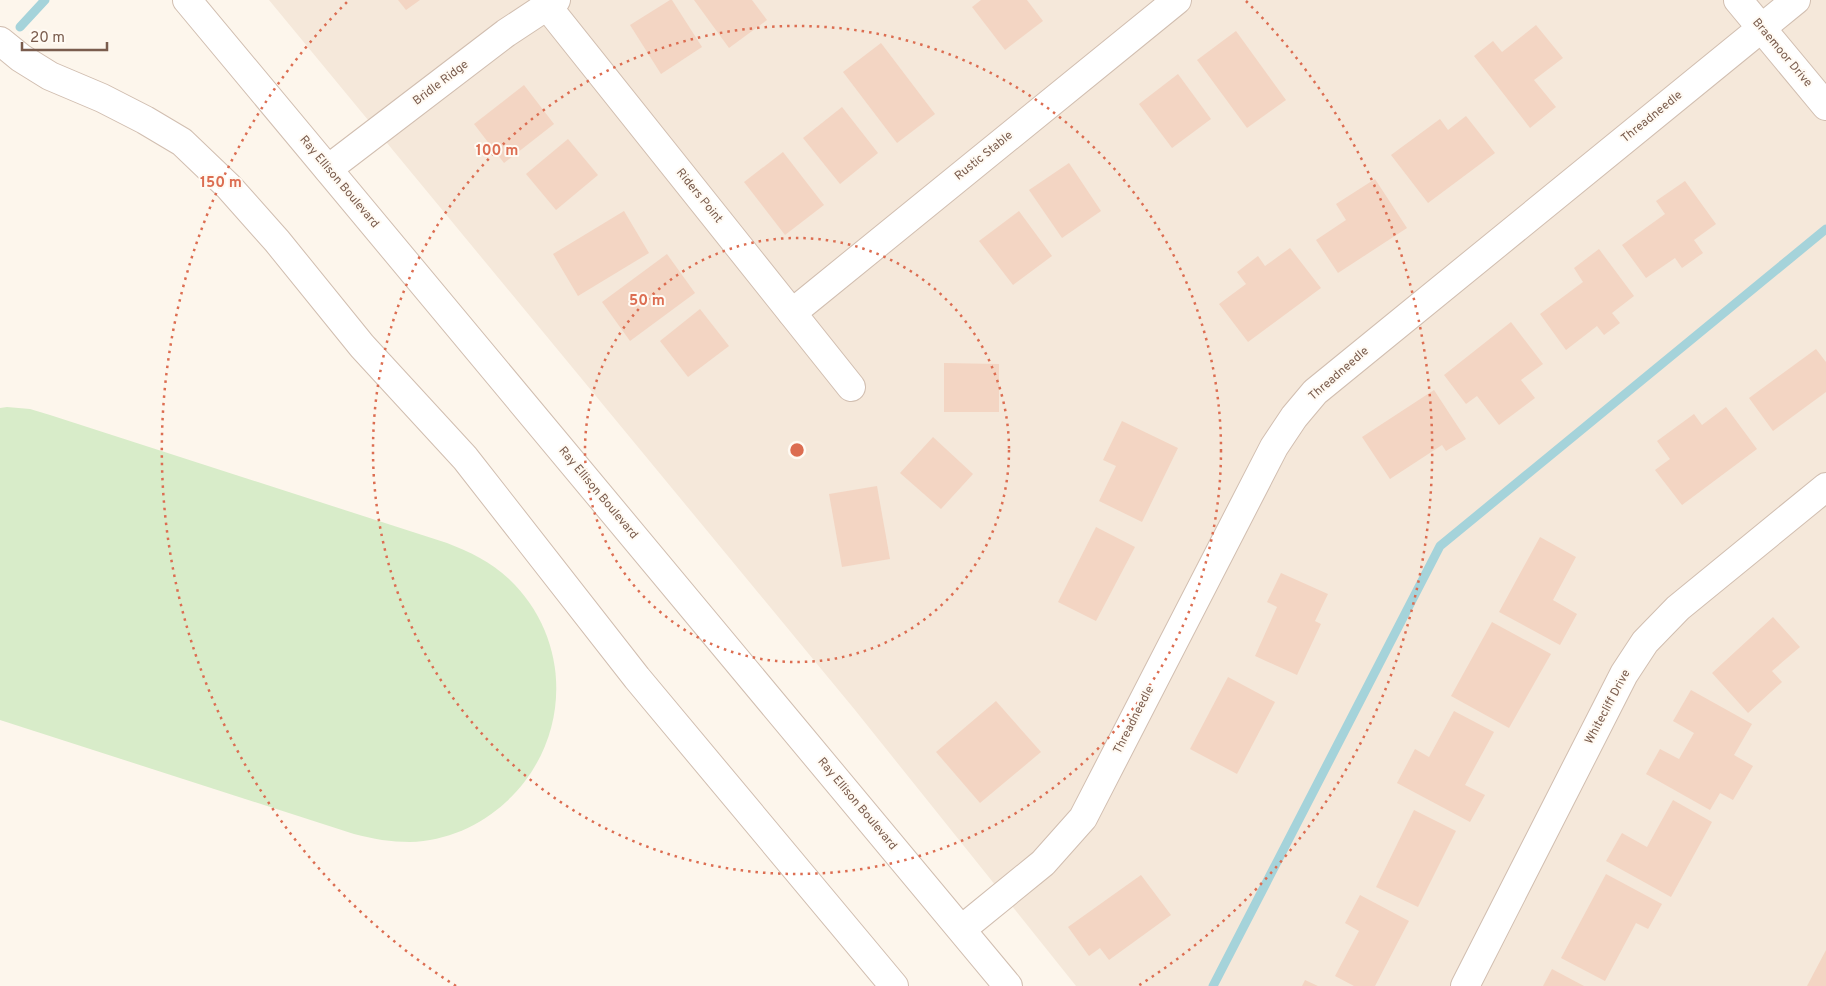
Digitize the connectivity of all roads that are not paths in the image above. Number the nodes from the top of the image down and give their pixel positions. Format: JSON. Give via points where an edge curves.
{"nodes":[{"id":1,"x":188,"y":0,"type":"edge"},
{"id":2,"x":1177,"y":0,"type":"edge"},
{"id":3,"x":1738,"y":0,"type":"edge"},
{"id":4,"x":1796,"y":0,"type":"edge"},
{"id":5,"x":552,"y":3,"type":"edge"},
{"id":6,"x":1762,"y":28,"type":"junction"},
{"id":7,"x":0,"y":41,"type":"edge"},
{"id":8,"x":1826,"y":106,"type":"edge"},
{"id":9,"x":328,"y":169,"type":"junction"},
{"id":10,"x":792,"y":313,"type":"junction"},
{"id":11,"x":850,"y":387,"type":"dead end"},
{"id":12,"x":1826,"y":487,"type":"edge"},
{"id":13,"x":962,"y":929,"type":"junction"},
{"id":14,"x":894,"y":986,"type":"edge"},
{"id":15,"x":1008,"y":986,"type":"edge"},
{"id":16,"x":1465,"y":986,"type":"edge"}],
"edges":[{"from":1,"to":9,"type":"street","name":"Ray Ellison Boulevard"},
{"from":2,"to":10,"type":"street","name":"Rustic Stable"},
{"from":3,"to":6,"type":"street","name":"Braemoor Drive"},
{"from":4,"to":6,"type":"street","name":"Threadneedle"},
{"from":5,"to":9,"type":"street","name":"Bridle Ridge","via":[[506,33]]},
{"from":5,"to":10,"type":"street","name":"Riders Point"},
{"from":6,"to":8,"type":"street","name":"Braemoor Drive"},
{"from":6,"to":13,"type":"street","name":"Threadneedle","via":[[1314,392],[1274,447],[1083,818],[1042,863]]},
{"from":7,"to":14,"type":"street","via":[[50,76],[136,115],[182,142],[229,187],[362,346],[465,458],[637,678]]},
{"from":9,"to":13,"type":"street","name":"Ray Ellison Boulevard"},
{"from":10,"to":11,"type":"street","name":"Riders Point"},
{"from":12,"to":16,"type":"street","name":"Whitecliff Drive","via":[[1678,608],[1645,642],[1624,674]]},
{"from":13,"to":15,"type":"street","name":"Ray Ellison Boulevard"}]}
